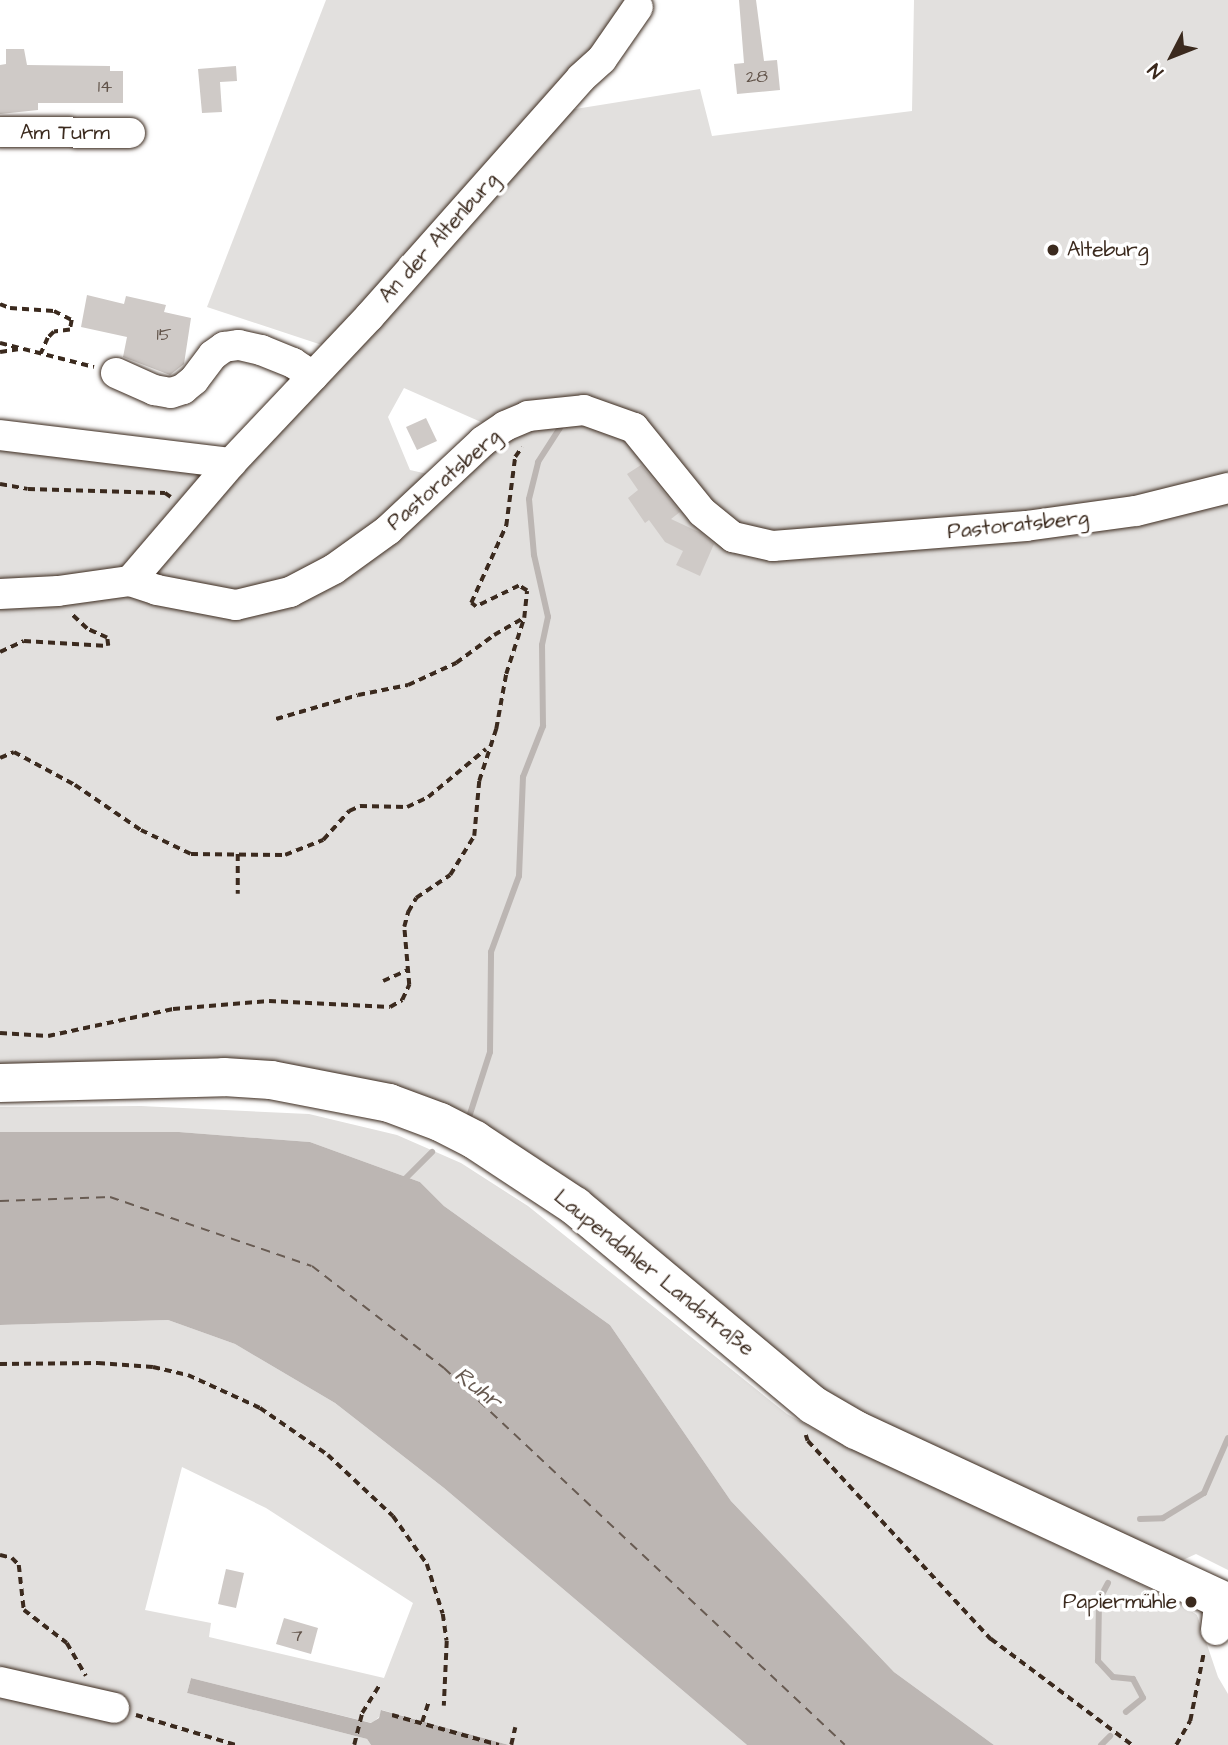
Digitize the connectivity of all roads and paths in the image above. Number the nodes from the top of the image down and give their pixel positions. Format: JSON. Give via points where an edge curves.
{"nodes":[{"id":1,"x":638,"y":7,"type":"dead end"},
{"id":2,"x":0,"y":132,"type":"edge"},
{"id":3,"x":130,"y":133,"type":"dead end"},
{"id":4,"x":0,"y":304,"type":"edge"},
{"id":5,"x":0,"y":343,"type":"edge"},
{"id":6,"x":20,"y":348,"type":"junction"},
{"id":7,"x":0,"y":352,"type":"edge"},
{"id":8,"x":41,"y":354,"type":"junction"},
{"id":9,"x":116,"y":373,"type":"joint"},
{"id":10,"x":313,"y":376,"type":"junction"},
{"id":11,"x":0,"y":435,"type":"edge"},
{"id":12,"x":527,"y":440,"type":"dead end"},
{"id":13,"x":231,"y":463,"type":"junction"},
{"id":14,"x":0,"y":484,"type":"edge"},
{"id":15,"x":1228,"y":488,"type":"edge"},
{"id":16,"x":191,"y":509,"type":"junction"},
{"id":17,"x":130,"y":582,"type":"junction"},
{"id":18,"x":58,"y":591,"type":"junction"},
{"id":19,"x":0,"y":594,"type":"edge"},
{"id":20,"x":524,"y":618,"type":"junction"},
{"id":21,"x":0,"y":652,"type":"edge"},
{"id":22,"x":276,"y":719,"type":"dead end"},
{"id":23,"x":488,"y":748,"type":"junction"},
{"id":24,"x":0,"y":758,"type":"edge"},
{"id":25,"x":238,"y":854,"type":"junction"},
{"id":26,"x":238,"y":894,"type":"dead end"},
{"id":27,"x":408,"y":970,"type":"junction"},
{"id":28,"x":383,"y":981,"type":"dead end"},
{"id":29,"x":0,"y":1032,"type":"edge"},
{"id":30,"x":0,"y":1083,"type":"edge"},
{"id":31,"x":0,"y":1364,"type":"edge"},
{"id":32,"x":813,"y":1405,"type":"junction"},
{"id":33,"x":0,"y":1555,"type":"edge"},
{"id":34,"x":1221,"y":1611,"type":"edge"},
{"id":35,"x":0,"y":1682,"type":"edge"},
{"id":36,"x":379,"y":1686,"type":"dead end"},
{"id":37,"x":429,"y":1701,"type":"dead end"},
{"id":38,"x":109,"y":1706,"type":"junction"},
{"id":39,"x":444,"y":1706,"type":"dead end"},
{"id":40,"x":392,"y":1715,"type":"dead end"},
{"id":41,"x":422,"y":1723,"type":"junction"},
{"id":42,"x":515,"y":1727,"type":"dead end"},
{"id":43,"x":355,"y":1744,"type":"edge"},
{"id":44,"x":236,"y":1745,"type":"edge"},
{"id":45,"x":499,"y":1745,"type":"edge"},
{"id":46,"x":511,"y":1745,"type":"edge"},
{"id":47,"x":1132,"y":1745,"type":"edge"},
{"id":48,"x":1176,"y":1745,"type":"edge"}],
"edges":[{"from":1,"to":10,"type":"street","name":"An der Altenburg","via":[[602,59]]},
{"from":2,"to":3,"type":"street","name":"Am Turm"},
{"from":4,"to":8,"type":"path","via":[[54,311],[72,320],[70,330],[54,332],[48,338]]},
{"from":5,"to":6,"type":"path"},
{"from":6,"to":7,"type":"path"},
{"from":6,"to":8,"type":"path"},
{"from":8,"to":9,"type":"path"},
{"from":9,"to":10,"type":"street","via":[[171,393],[194,380],[213,355],[239,345],[293,363]]},
{"from":10,"to":13,"type":"street","name":"An der Altenburg"},
{"from":11,"to":13,"type":"street"},
{"from":12,"to":20,"type":"path","via":[[515,457],[506,526],[471,603],[476,607],[519,586],[527,590]]},
{"from":13,"to":16,"type":"street","name":"An der Altenburg"},
{"from":14,"to":16,"type":"path","via":[[165,493]]},
{"from":15,"to":17,"type":"street","name":"Pastoratsberg","via":[[1136,511],[1040,524],[773,546],[733,537],[702,512],[634,428],[584,410],[528,416],[505,426],[388,530],[334,569],[290,592],[236,605]]},
{"from":16,"to":17,"type":"street","name":"An der Altenburg"},
{"from":17,"to":18,"type":"street","name":"Pastoratsberg"},
{"from":18,"to":19,"type":"street","name":"Pastoratsberg"},
{"from":18,"to":21,"type":"path","via":[[66,610],[87,629],[107,638],[108,646],[24,641]]},
{"from":20,"to":22,"type":"path","via":[[456,663],[408,685]]},
{"from":20,"to":23,"type":"path"},
{"from":23,"to":25,"type":"path","via":[[428,797],[407,807],[360,806],[349,811],[323,840],[285,855]]},
{"from":23,"to":27,"type":"path","via":[[479,781],[474,836],[450,875],[416,898],[408,912],[404,927]]},
{"from":24,"to":25,"type":"path","via":[[14,752],[75,785],[141,830],[191,854]]},
{"from":25,"to":26,"type":"path"},
{"from":27,"to":28,"type":"path"},
{"from":27,"to":29,"type":"path","via":[[409,985],[402,1000],[390,1007],[269,1001],[173,1009],[48,1036]]},
{"from":30,"to":32,"type":"main road","name":"Laupendahler Landstraße","via":[[224,1077],[271,1080],[362,1096],[416,1112],[475,1140],[575,1206]]},
{"from":31,"to":39,"type":"path","via":[[98,1363],[188,1375],[260,1408],[328,1455],[393,1516],[427,1564],[447,1641]]},
{"from":32,"to":34,"type":"main road","name":"Laupendahler Landstraße"},
{"from":32,"to":47,"type":"path","via":[[803,1422],[808,1441],[982,1629]]},
{"from":33,"to":38,"type":"path","via":[[19,1565],[24,1610],[67,1643]]},
{"from":34,"to":48,"type":"path","via":[[1203,1653],[1190,1721]]},
{"from":35,"to":38,"type":"street"},
{"from":36,"to":43,"type":"path","via":[[362,1713]]},
{"from":37,"to":41,"type":"path"},
{"from":38,"to":44,"type":"path"},
{"from":40,"to":41,"type":"path"},
{"from":41,"to":45,"type":"path"},
{"from":42,"to":46,"type":"path"}]}
